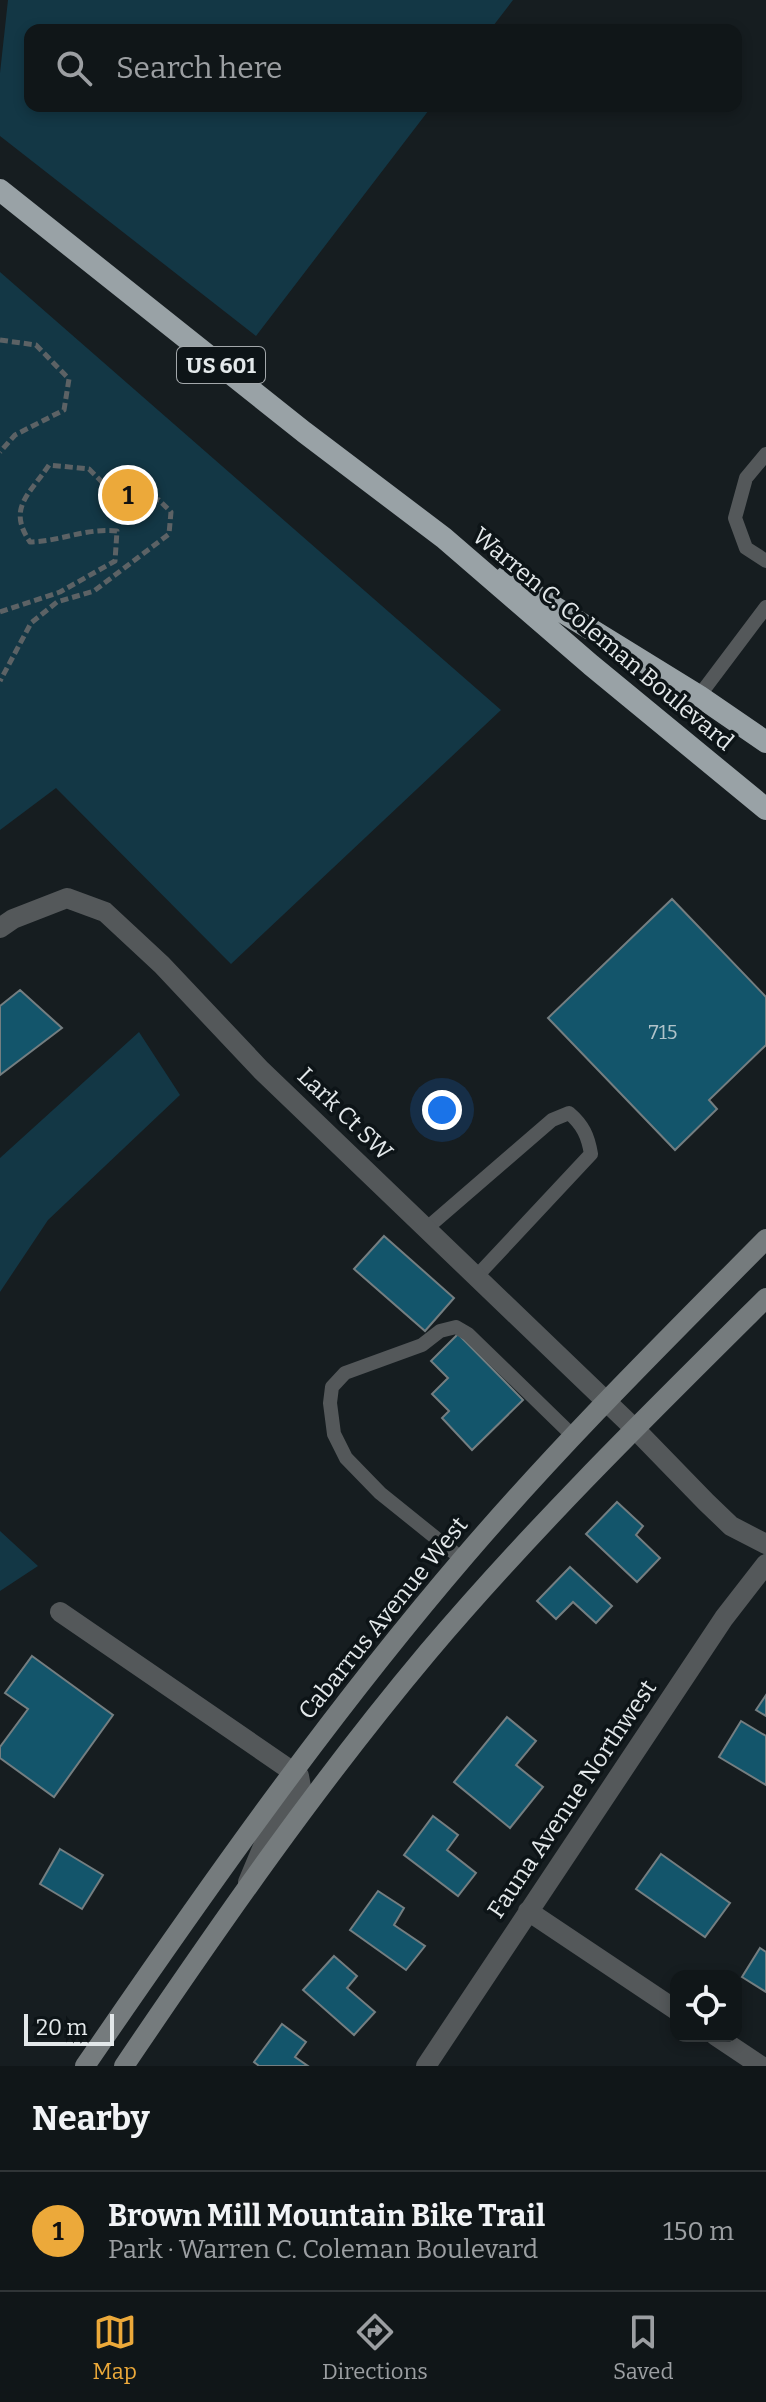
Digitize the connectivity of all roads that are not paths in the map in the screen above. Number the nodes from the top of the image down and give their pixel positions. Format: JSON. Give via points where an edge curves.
{"nodes":[{"id":1,"x":0,"y":190,"type":"edge"},
{"id":2,"x":766,"y":454,"type":"edge"},
{"id":3,"x":444,"y":538,"type":"junction"},
{"id":4,"x":766,"y":561,"type":"edge"},
{"id":5,"x":766,"y":607,"type":"edge"},
{"id":6,"x":699,"y":696,"type":"junction"},
{"id":7,"x":766,"y":742,"type":"edge"},
{"id":8,"x":766,"y":809,"type":"edge"},
{"id":9,"x":0,"y":928,"type":"edge"},
{"id":10,"x":427,"y":1228,"type":"junction"},
{"id":11,"x":766,"y":1239,"type":"edge"},
{"id":12,"x":476,"y":1277,"type":"junction"},
{"id":13,"x":766,"y":1298,"type":"edge"},
{"id":14,"x":605,"y":1401,"type":"junction"},
{"id":15,"x":636,"y":1430,"type":"junction"},
{"id":16,"x":573,"y":1436,"type":"junction"},
{"id":17,"x":766,"y":1544,"type":"edge"},
{"id":18,"x":462,"y":1559,"type":"junction"},
{"id":19,"x":766,"y":1564,"type":"edge"},
{"id":20,"x":60,"y":1612,"type":"dead end"},
{"id":21,"x":293,"y":1771,"type":"junction"},
{"id":22,"x":241,"y":1897,"type":"junction"},
{"id":23,"x":528,"y":1911,"type":"junction"},
{"id":24,"x":670,"y":2006,"type":"edge"},
{"id":25,"x":725,"y":2042,"type":"edge"},
{"id":26,"x":85,"y":2066,"type":"edge"},
{"id":27,"x":124,"y":2066,"type":"edge"},
{"id":28,"x":426,"y":2066,"type":"edge"},
{"id":29,"x":761,"y":2066,"type":"edge"}],
"edges":[{"from":1,"to":3,"type":"highway","name":"Warren C. Coleman Boulevard","number":"US 601"},
{"from":2,"to":4,"type":"lane","via":[[746,478],[735,518],[746,548]]},
{"from":3,"to":6,"type":"highway","name":"Warren C. Coleman Boulevard","number":"US 601"},
{"from":3,"to":8,"type":"highway","name":"Warren C. Coleman Boulevard","number":"US 601"},
{"from":5,"to":6,"type":"lane"},
{"from":6,"to":7,"type":"highway","name":"Warren C. Coleman Boulevard","number":"US 601"},
{"from":9,"to":10,"type":"street","name":"Lark Ct SW","via":[[67,898],[105,912]]},
{"from":10,"to":12,"type":"street","name":"Lark Ct SW"},
{"from":10,"to":12,"type":"lane","via":[[552,1120],[569,1113],[579,1121],[591,1154]]},
{"from":11,"to":14,"type":"main road","name":"Cabarrus Avenue West"},
{"from":12,"to":14,"type":"street","name":"Lark Ct SW"},
{"from":13,"to":15,"type":"main road"},
{"from":14,"to":15,"type":"street","name":"Lark Ct SW"},
{"from":14,"to":16,"type":"main road","name":"Cabarrus Avenue West"},
{"from":15,"to":17,"type":"street","via":[[731,1526]]},
{"from":15,"to":22,"type":"main road","via":[[429,1651]]},
{"from":16,"to":18,"type":"main road","name":"Cabarrus Avenue West"},
{"from":16,"to":18,"type":"lane","via":[[456,1327],[345,1373],[332,1387],[334,1434],[346,1458],[380,1493]]},
{"from":18,"to":21,"type":"main road","name":"Cabarrus Avenue West"},
{"from":19,"to":23,"type":"street","name":"Fauna Avenue Northwest","via":[[724,1618]]},
{"from":20,"to":21,"type":"street"},
{"from":21,"to":22,"type":"street","via":[[301,1787],[269,1832]]},
{"from":21,"to":26,"type":"main road","name":"Cabarrus Avenue West"},
{"from":22,"to":27,"type":"main road"},
{"from":23,"to":24,"type":"street"},
{"from":23,"to":28,"type":"street","name":"Fauna Avenue Northwest"},
{"from":25,"to":29,"type":"street"}]}
